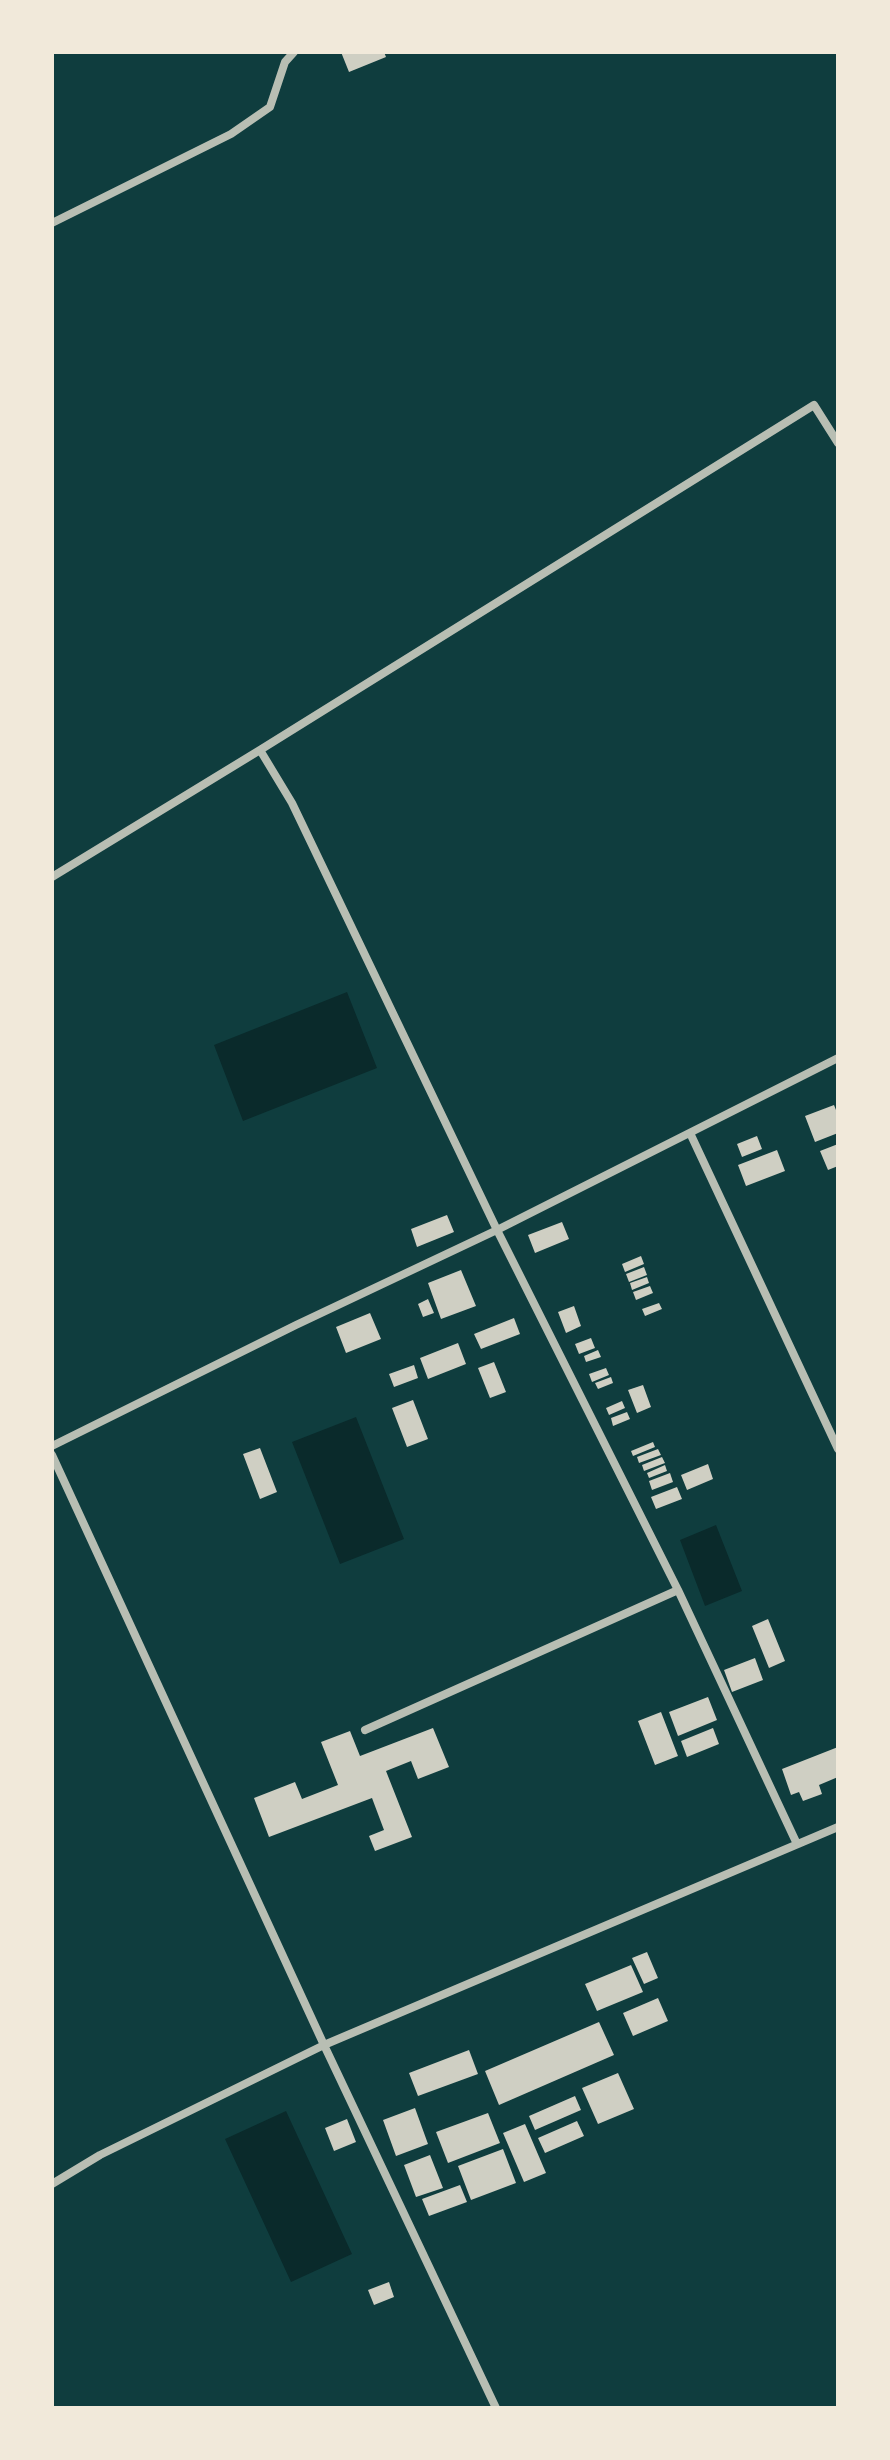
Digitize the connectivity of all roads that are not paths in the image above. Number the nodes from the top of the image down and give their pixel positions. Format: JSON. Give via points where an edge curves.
{"nodes":[{"id":1,"x":294,"y":52,"type":"edge"},
{"id":2,"x":52,"y":223,"type":"edge"},
{"id":3,"x":838,"y":443,"type":"edge"},
{"id":4,"x":260,"y":750,"type":"junction"},
{"id":5,"x":52,"y":877,"type":"edge"},
{"id":6,"x":838,"y":1058,"type":"edge"},
{"id":7,"x":690,"y":1133,"type":"junction"},
{"id":8,"x":497,"y":1230,"type":"junction"},
{"id":9,"x":52,"y":1446,"type":"edge"},
{"id":10,"x":838,"y":1449,"type":"edge"},
{"id":11,"x":52,"y":1455,"type":"edge"},
{"id":12,"x":678,"y":1590,"type":"junction"},
{"id":13,"x":365,"y":1730,"type":"dead end"},
{"id":14,"x":838,"y":1827,"type":"edge"},
{"id":15,"x":797,"y":1844,"type":"junction"},
{"id":16,"x":324,"y":2045,"type":"junction"},
{"id":17,"x":52,"y":2184,"type":"edge"},
{"id":18,"x":496,"y":2408,"type":"edge"}],
"edges":[{"from":1,"to":2,"type":"street","via":[[285,62],[270,107],[231,134]]},
{"from":3,"to":4,"type":"street","via":[[814,405]]},
{"from":4,"to":5,"type":"street"},
{"from":4,"to":8,"type":"street","via":[[292,803]]},
{"from":6,"to":7,"type":"street"},
{"from":7,"to":8,"type":"street"},
{"from":7,"to":10,"type":"street"},
{"from":8,"to":9,"type":"street"},
{"from":8,"to":12,"type":"street"},
{"from":11,"to":16,"type":"street"},
{"from":12,"to":13,"type":"street"},
{"from":12,"to":15,"type":"street"},
{"from":14,"to":15,"type":"street"},
{"from":15,"to":16,"type":"street"},
{"from":16,"to":17,"type":"street"},
{"from":16,"to":18,"type":"street"}]}
